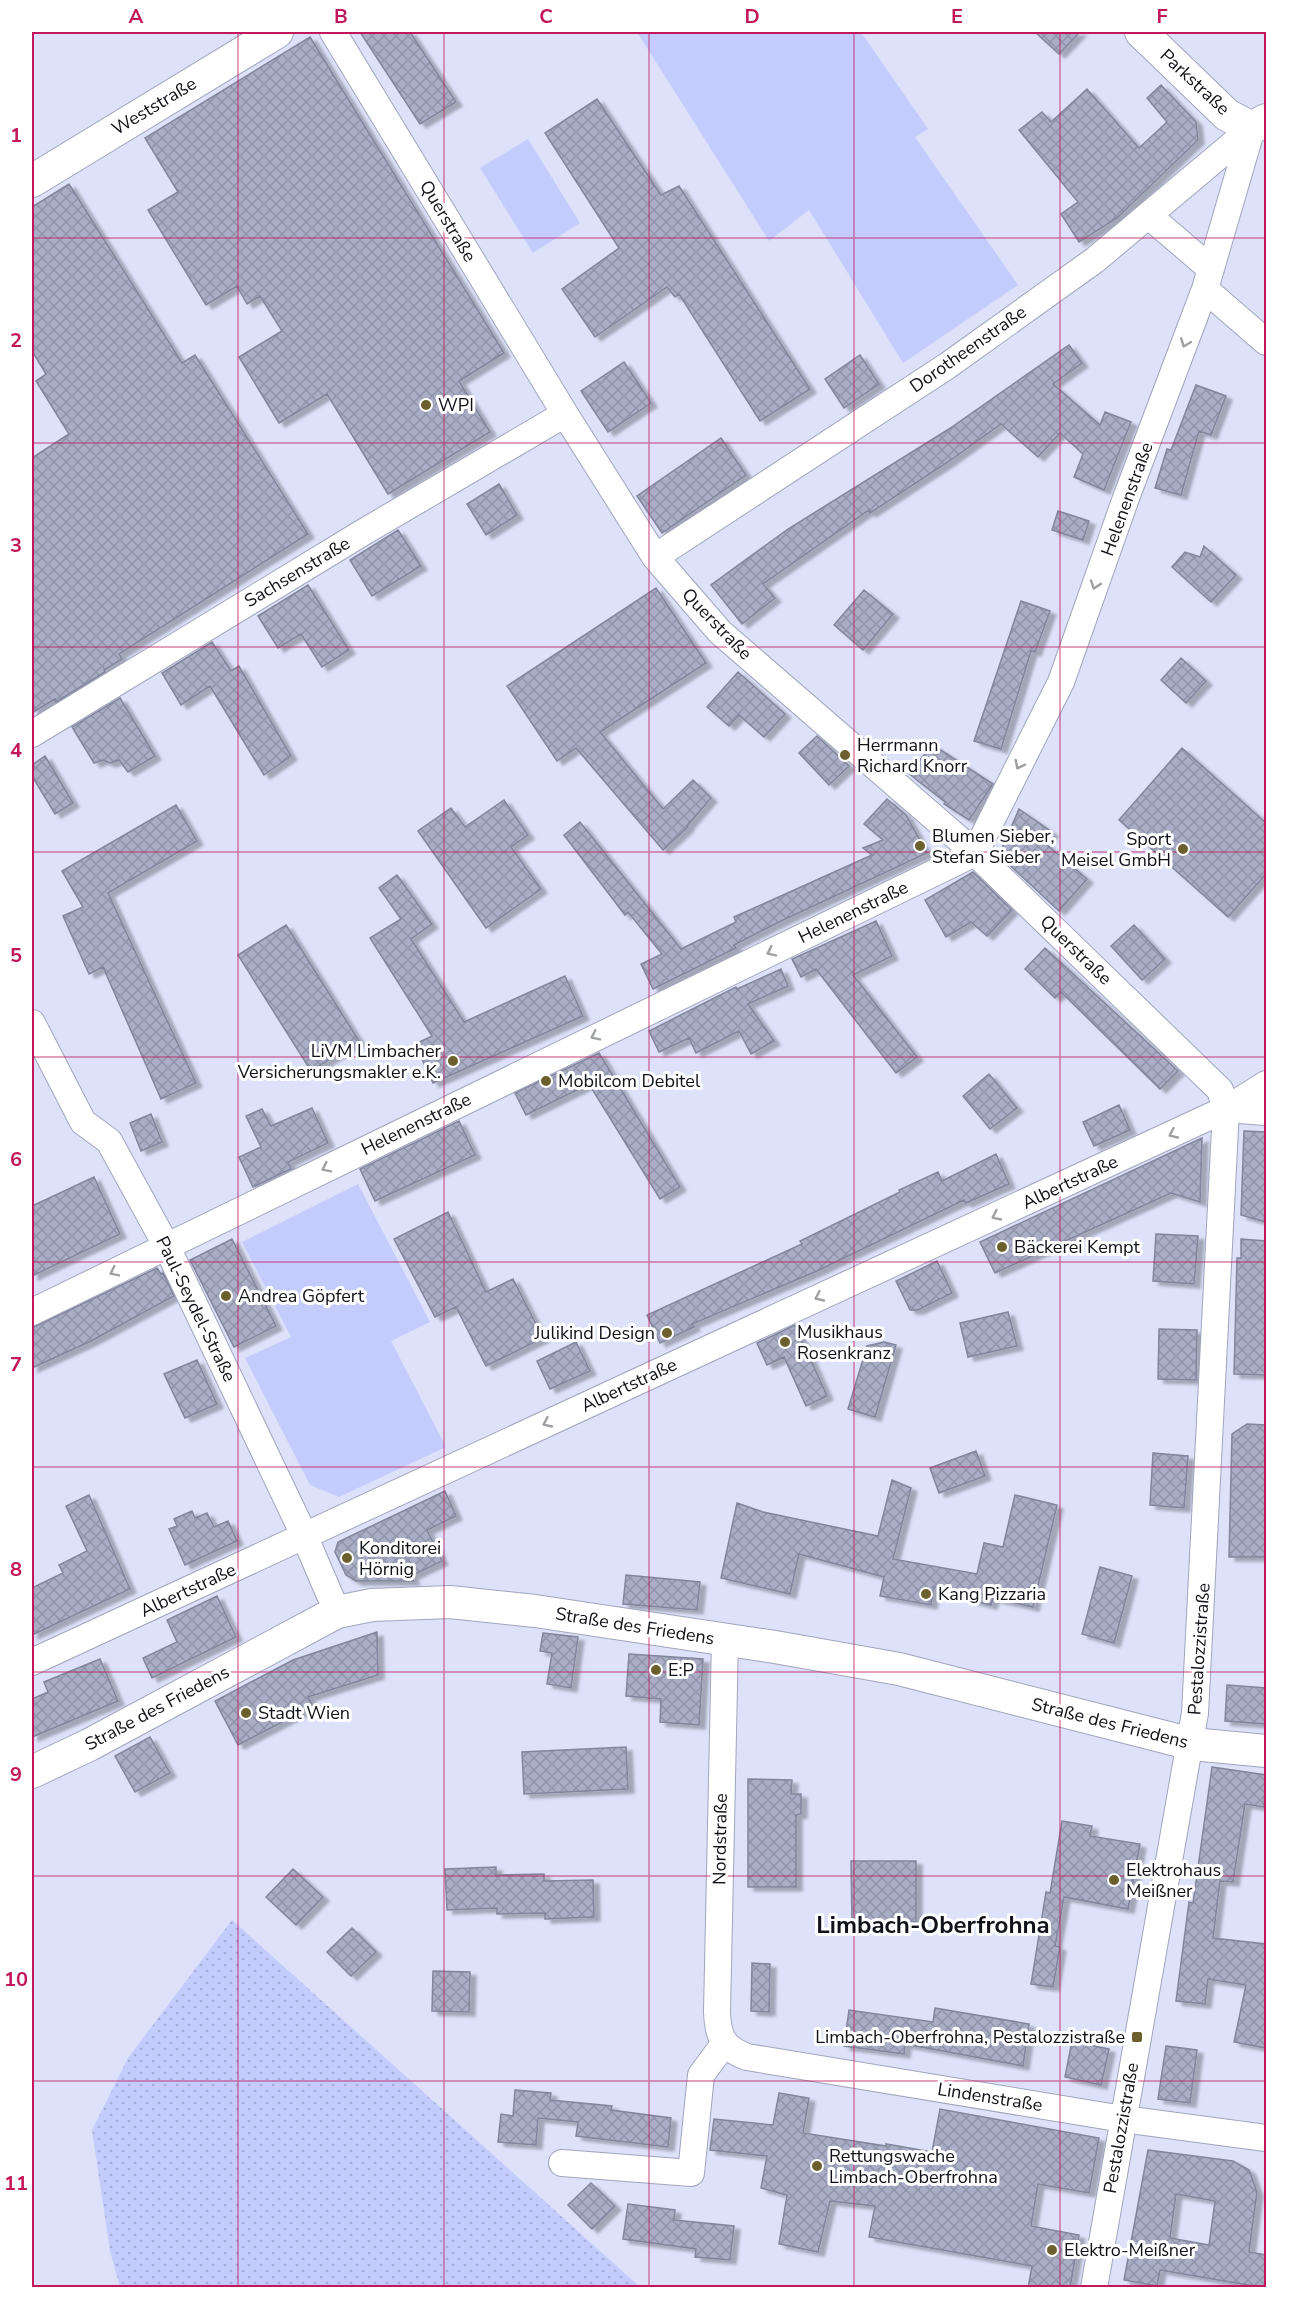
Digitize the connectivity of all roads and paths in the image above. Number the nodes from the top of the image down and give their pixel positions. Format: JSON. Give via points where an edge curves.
{"nodes":[{"id":1,"x":277,"y":32,"type":"edge"},
{"id":2,"x":333,"y":32,"type":"edge"},
{"id":3,"x":1141,"y":32,"type":"edge"},
{"id":4,"x":1259,"y":124,"type":"edge"},
{"id":5,"x":32,"y":181,"type":"edge"},
{"id":6,"x":1149,"y":216,"type":"junction"},
{"id":7,"x":1208,"y":279,"type":"junction"},
{"id":8,"x":1266,"y":342,"type":"edge"},
{"id":9,"x":565,"y":414,"type":"junction"},
{"id":10,"x":655,"y":557,"type":"junction"},
{"id":11,"x":32,"y":734,"type":"edge"},
{"id":12,"x":975,"y":853,"type":"junction"},
{"id":13,"x":32,"y":1023,"type":"edge"},
{"id":14,"x":1266,"y":1084,"type":"edge"},
{"id":15,"x":1226,"y":1109,"type":"junction"},
{"id":16,"x":1266,"y":1112,"type":"edge"},
{"id":17,"x":166,"y":1247,"type":"junction"},
{"id":18,"x":32,"y":1312,"type":"edge"},
{"id":19,"x":304,"y":1535,"type":"junction"},
{"id":20,"x":337,"y":1612,"type":"junction"},
{"id":21,"x":725,"y":1640,"type":"junction"},
{"id":22,"x":32,"y":1662,"type":"edge"},
{"id":23,"x":1192,"y":1744,"type":"junction"},
{"id":24,"x":1266,"y":1751,"type":"edge"},
{"id":25,"x":32,"y":1772,"type":"edge"},
{"id":26,"x":722,"y":2042,"type":"junction"},
{"id":27,"x":1123,"y":2119,"type":"junction"},
{"id":28,"x":1266,"y":2138,"type":"edge"},
{"id":29,"x":562,"y":2163,"type":"dead end"},
{"id":30,"x":1094,"y":2288,"type":"edge"}],
"edges":[{"from":1,"to":5,"type":"main road","name":"Weststraße"},
{"from":2,"to":9,"type":"street","name":"Querstraße"},
{"from":3,"to":4,"type":"main road","name":"Parkstraße","via":[[1227,115]]},
{"from":4,"to":6,"type":"street","name":"Dorotheenstraße"},
{"from":4,"to":7,"type":"street","name":"Helenenstraße"},
{"from":6,"to":7,"type":"street"},
{"from":6,"to":10,"type":"street","name":"Dorotheenstraße","via":[[1095,260],[947,366]]},
{"from":7,"to":8,"type":"street"},
{"from":7,"to":12,"type":"street","name":"Helenenstraße","one_way":true,"via":[[1061,682]]},
{"from":9,"to":10,"type":"street","name":"Querstraße"},
{"from":9,"to":11,"type":"street","name":"Sachsenstraße"},
{"from":10,"to":12,"type":"street","name":"Querstraße","via":[[720,632]]},
{"from":12,"to":15,"type":"street","name":"Querstraße","via":[[1220,1090]]},
{"from":12,"to":17,"type":"street","name":"Helenenstraße","one_way":true},
{"from":13,"to":17,"type":"street","name":"Paul-Seydel-Straße","via":[[83,1122],[109,1142]]},
{"from":14,"to":15,"type":"street","name":"Albertstraße"},
{"from":15,"to":16,"type":"street"},
{"from":15,"to":19,"type":"street","name":"Albertstraße","one_way":true},
{"from":15,"to":23,"type":"street","name":"Pestalozzistraße","via":[[1203,1600]]},
{"from":17,"to":18,"type":"street","name":"Helenenstraße","one_way":true},
{"from":17,"to":19,"type":"street","name":"Paul-Seydel-Straße"},
{"from":19,"to":20,"type":"street","name":"Paul-Seydel-Straße"},
{"from":19,"to":22,"type":"street","name":"Albertstraße"},
{"from":20,"to":21,"type":"main road","name":"Straße des Friedens","via":[[372,1605],[450,1602]]},
{"from":20,"to":25,"type":"main road","name":"Straße des Friedens"},
{"from":21,"to":23,"type":"main road","name":"Straße des Friedens","via":[[899,1669]]},
{"from":21,"to":26,"type":"street","name":"Nordstraße","via":[[717,2000]]},
{"from":23,"to":24,"type":"main road","name":"Straße des Friedens"},
{"from":23,"to":27,"type":"street","name":"Pestalozzistraße"},
{"from":26,"to":27,"type":"street","name":"Lindenstraße","via":[[747,2057]]},
{"from":26,"to":29,"type":"street","via":[[701,2075],[691,2173]]},
{"from":27,"to":28,"type":"street","name":"Lindenstraße"},
{"from":27,"to":30,"type":"street","name":"Pestalozzistraße"}]}
